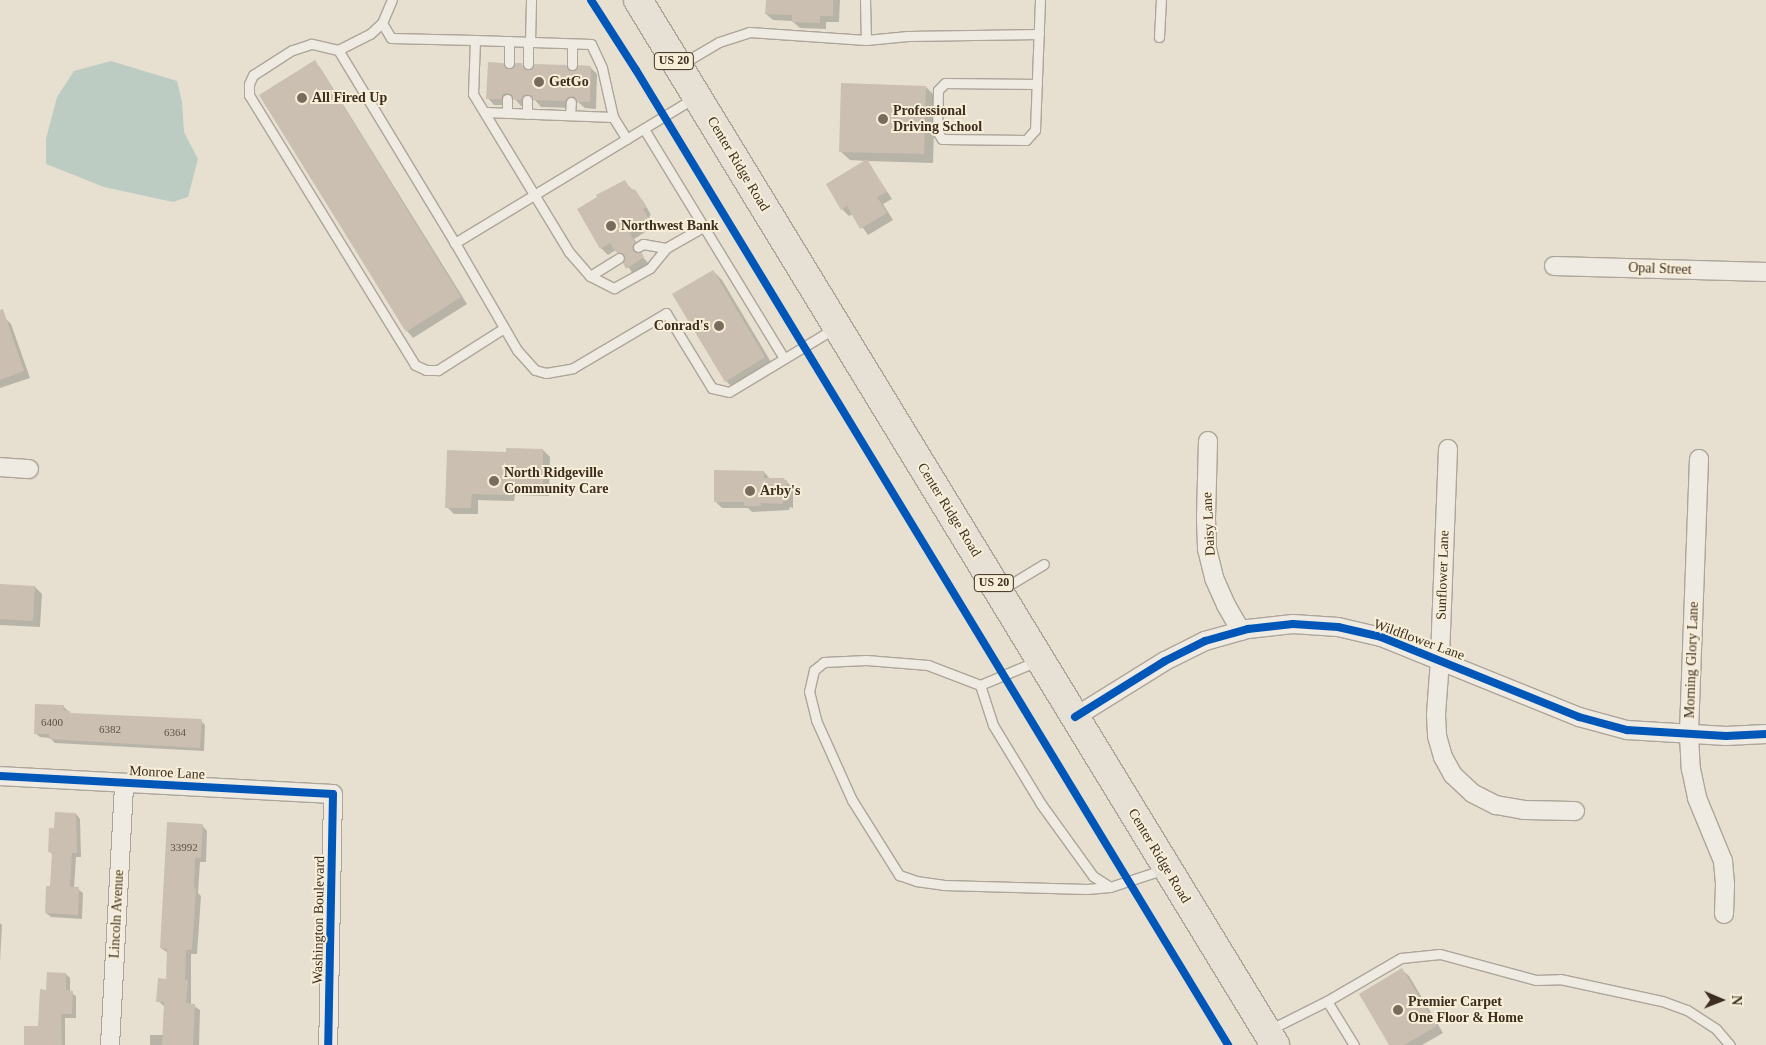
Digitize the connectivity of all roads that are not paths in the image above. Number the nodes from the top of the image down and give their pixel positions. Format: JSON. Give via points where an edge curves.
{"nodes":[{"id":1,"x":392,"y":0,"type":"edge"},
{"id":2,"x":531,"y":0,"type":"edge"},
{"id":3,"x":638,"y":0,"type":"edge"},
{"id":4,"x":865,"y":0,"type":"edge"},
{"id":5,"x":1040,"y":0,"type":"edge"},
{"id":6,"x":1161,"y":0,"type":"edge"},
{"id":7,"x":382,"y":23,"type":"junction"},
{"id":8,"x":1039,"y":34,"type":"junction"},
{"id":9,"x":1160,"y":37,"type":"dead end"},
{"id":10,"x":474,"y":40,"type":"junction"},
{"id":11,"x":866,"y":40,"type":"junction"},
{"id":12,"x":509,"y":41,"type":"junction"},
{"id":13,"x":529,"y":42,"type":"junction"},
{"id":14,"x":572,"y":44,"type":"junction"},
{"id":15,"x":338,"y":50,"type":"junction"},
{"id":16,"x":508,"y":63,"type":"dead end"},
{"id":17,"x":528,"y":64,"type":"dead end"},
{"id":18,"x":572,"y":65,"type":"dead end"},
{"id":19,"x":678,"y":66,"type":"junction"},
{"id":20,"x":1036,"y":84,"type":"junction"},
{"id":21,"x":696,"y":97,"type":"junction"},
{"id":22,"x":507,"y":99,"type":"dead end"},
{"id":23,"x":527,"y":100,"type":"dead end"},
{"id":24,"x":571,"y":102,"type":"dead end"},
{"id":25,"x":485,"y":112,"type":"junction"},
{"id":26,"x":507,"y":113,"type":"junction"},
{"id":27,"x":527,"y":114,"type":"junction"},
{"id":28,"x":570,"y":115,"type":"junction"},
{"id":29,"x":613,"y":117,"type":"junction"},
{"id":30,"x":644,"y":129,"type":"junction"},
{"id":31,"x":627,"y":139,"type":"junction"},
{"id":32,"x":536,"y":194,"type":"junction"},
{"id":33,"x":703,"y":227,"type":"junction"},
{"id":34,"x":455,"y":243,"type":"junction"},
{"id":35,"x":638,"y":246,"type":"dead end"},
{"id":36,"x":666,"y":248,"type":"junction"},
{"id":37,"x":619,"y":258,"type":"dead end"},
{"id":38,"x":1554,"y":266,"type":"dead end"},
{"id":39,"x":1766,"y":272,"type":"edge"},
{"id":40,"x":590,"y":276,"type":"junction"},
{"id":41,"x":837,"y":327,"type":"junction"},
{"id":42,"x":504,"y":328,"type":"junction"},
{"id":43,"x":784,"y":358,"type":"junction"},
{"id":44,"x":1208,"y":441,"type":"dead end"},
{"id":45,"x":1448,"y":449,"type":"dead end"},
{"id":46,"x":1699,"y":459,"type":"dead end"},
{"id":47,"x":0,"y":468,"type":"edge"},
{"id":48,"x":29,"y":469,"type":"dead end"},
{"id":49,"x":1044,"y":564,"type":"dead end"},
{"id":50,"x":999,"y":591,"type":"junction"},
{"id":51,"x":1241,"y":631,"type":"junction"},
{"id":52,"x":1040,"y":660,"type":"junction"},
{"id":53,"x":1440,"y":660,"type":"junction"},
{"id":54,"x":980,"y":685,"type":"junction"},
{"id":55,"x":1074,"y":717,"type":"junction"},
{"id":56,"x":1766,"y":734,"type":"edge"},
{"id":57,"x":1689,"y":735,"type":"junction"},
{"id":58,"x":0,"y":776,"type":"edge"},
{"id":59,"x":124,"y":783,"type":"junction"},
{"id":60,"x":333,"y":794,"type":"joint"},
{"id":61,"x":1575,"y":811,"type":"dead end"},
{"id":62,"x":1167,"y":869,"type":"junction"},
{"id":63,"x":1110,"y":887,"type":"junction"},
{"id":64,"x":1724,"y":914,"type":"dead end"},
{"id":65,"x":1327,"y":1001,"type":"junction"},
{"id":66,"x":1271,"y":1038,"type":"edge"},
{"id":67,"x":110,"y":1045,"type":"edge"},
{"id":68,"x":328,"y":1045,"type":"edge"},
{"id":69,"x":1354,"y":1045,"type":"edge"},
{"id":70,"x":1730,"y":1045,"type":"edge"}],
"edges":[{"from":1,"to":7,"type":"lane"},
{"from":2,"to":13,"type":"lane"},
{"from":3,"to":19,"type":"main road","name":"Center Ridge Road","number":"US 20"},
{"from":4,"to":11,"type":"lane"},
{"from":5,"to":8,"type":"lane"},
{"from":6,"to":9,"type":"lane"},
{"from":7,"to":10,"type":"lane","via":[[391,38]]},
{"from":7,"to":15,"type":"lane","via":[[370,34]]},
{"from":8,"to":11,"type":"lane","via":[[908,36]]},
{"from":8,"to":20,"type":"lane"},
{"from":10,"to":12,"type":"lane"},
{"from":10,"to":25,"type":"lane","via":[[473,94]]},
{"from":11,"to":19,"type":"lane","via":[[749,32],[719,42]]},
{"from":12,"to":13,"type":"lane"},
{"from":12,"to":16,"type":"lane"},
{"from":13,"to":14,"type":"lane"},
{"from":13,"to":17,"type":"lane"},
{"from":14,"to":18,"type":"lane"},
{"from":14,"to":29,"type":"lane","via":[[591,44],[602,68]]},
{"from":15,"to":34,"type":"lane"},
{"from":15,"to":42,"type":"lane","via":[[311,44],[292,50],[254,75],[249,84],[249,95],[415,365],[426,370],[438,370]]},
{"from":19,"to":21,"type":"main road","name":"Center Ridge Road","number":"US 20"},
{"from":20,"to":20,"type":"lane","via":[[1035,130],[1026,140],[942,139],[937,131],[938,90],[945,83]]},
{"from":21,"to":30,"type":"lane"},
{"from":21,"to":41,"type":"main road","name":"Center Ridge Road","number":"US 20"},
{"from":22,"to":26,"type":"lane"},
{"from":23,"to":27,"type":"lane"},
{"from":24,"to":28,"type":"lane"},
{"from":25,"to":26,"type":"lane"},
{"from":25,"to":32,"type":"lane"},
{"from":26,"to":27,"type":"lane"},
{"from":27,"to":28,"type":"lane"},
{"from":28,"to":29,"type":"lane"},
{"from":29,"to":31,"type":"lane"},
{"from":30,"to":31,"type":"lane"},
{"from":30,"to":33,"type":"lane"},
{"from":31,"to":32,"type":"lane"},
{"from":32,"to":34,"type":"lane"},
{"from":32,"to":40,"type":"lane","via":[[569,252]]},
{"from":33,"to":36,"type":"lane"},
{"from":33,"to":43,"type":"lane"},
{"from":34,"to":42,"type":"lane"},
{"from":35,"to":36,"type":"lane"},
{"from":36,"to":40,"type":"lane","via":[[650,268],[614,288]]},
{"from":37,"to":40,"type":"lane"},
{"from":38,"to":39,"type":"street","name":"Opal Street"},
{"from":41,"to":43,"type":"lane"},
{"from":41,"to":50,"type":"main road","name":"Center Ridge Road","number":"US 20"},
{"from":42,"to":43,"type":"lane","via":[[526,362],[535,370],[546,373],[573,368],[666,313],[712,388],[729,392]]},
{"from":44,"to":51,"type":"street","name":"Daisy Lane","via":[[1207,549],[1214,578]]},
{"from":45,"to":53,"type":"street","name":"Sunflower Lane"},
{"from":46,"to":57,"type":"street","name":"Morning Glory Lane"},
{"from":47,"to":48,"type":"street"},
{"from":49,"to":50,"type":"lane"},
{"from":50,"to":52,"type":"main road","name":"Center Ridge Road","number":"US 20"},
{"from":51,"to":53,"type":"street","name":"Wildflower Lane","via":[[1293,624],[1338,626],[1381,637]]},
{"from":51,"to":55,"type":"street","name":"Wildflower Lane","via":[[1206,641],[1166,661]]},
{"from":52,"to":54,"type":"lane"},
{"from":52,"to":55,"type":"main road","name":"Center Ridge Road","number":"US 20"},
{"from":53,"to":57,"type":"street","name":"Wildflower Lane","via":[[1594,722],[1627,730]]},
{"from":53,"to":61,"type":"street","name":"Sunflower Lane","via":[[1437,736],[1453,775],[1472,794],[1496,805],[1523,810]]},
{"from":54,"to":63,"type":"lane","via":[[993,725],[1042,804],[1093,876]]},
{"from":54,"to":63,"type":"lane","via":[[928,664],[866,660],[824,662],[814,670],[809,691],[816,720],[852,800],[899,875],[943,885]]},
{"from":55,"to":62,"type":"main road","name":"Center Ridge Road","number":"US 20"},
{"from":56,"to":57,"type":"street","name":"Wildflower Lane"},
{"from":57,"to":64,"type":"street","name":"Morning Glory Lane","via":[[1697,798],[1723,861]]},
{"from":58,"to":59,"type":"street","name":"Monroe Lane"},
{"from":59,"to":60,"type":"street","name":"Monroe Lane"},
{"from":59,"to":67,"type":"street","name":"Lincoln Avenue"},
{"from":60,"to":68,"type":"street","name":"Washington Boulevard"},
{"from":62,"to":63,"type":"lane"},
{"from":62,"to":66,"type":"main road","name":"Center Ridge Road","number":"US 20"},
{"from":65,"to":66,"type":"lane"},
{"from":65,"to":69,"type":"lane"},
{"from":65,"to":70,"type":"lane","via":[[1401,958],[1440,954],[1536,980],[1560,979],[1662,1001],[1688,1010],[1716,1029]]}]}
